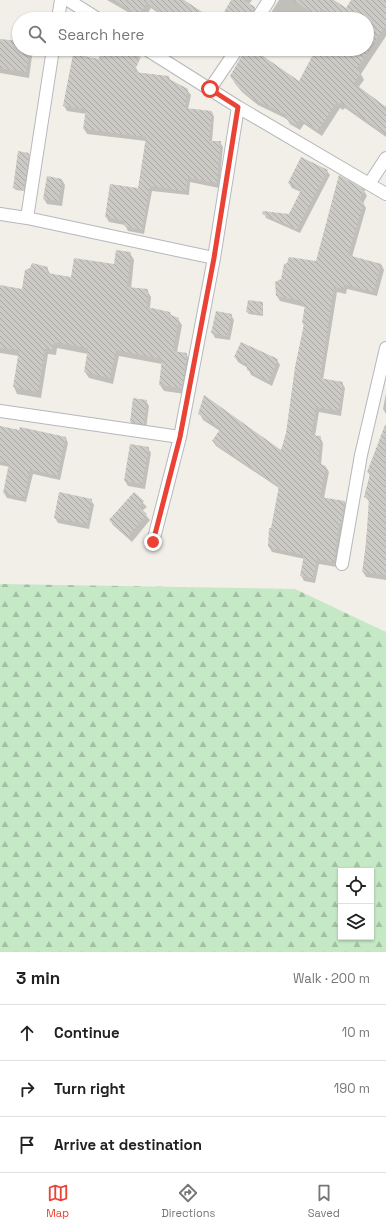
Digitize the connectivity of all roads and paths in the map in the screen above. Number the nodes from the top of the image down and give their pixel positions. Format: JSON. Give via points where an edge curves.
{"nodes":[{"id":1,"x":61,"y":0,"type":"edge"},
{"id":2,"x":68,"y":0,"type":"edge"},
{"id":3,"x":269,"y":0,"type":"edge"},
{"id":4,"x":59,"y":12,"type":"edge"},
{"id":5,"x":87,"y":12,"type":"edge"},
{"id":6,"x":261,"y":12,"type":"edge"},
{"id":7,"x":52,"y":56,"type":"edge"},
{"id":8,"x":157,"y":56,"type":"edge"},
{"id":9,"x":232,"y":56,"type":"edge"},
{"id":10,"x":210,"y":89,"type":"junction"},
{"id":11,"x":238,"y":107,"type":"junction"},
{"id":12,"x":386,"y":158,"type":"edge"},
{"id":13,"x":369,"y":184,"type":"junction"},
{"id":14,"x":386,"y":194,"type":"edge"},
{"id":15,"x":0,"y":214,"type":"edge"},
{"id":16,"x":27,"y":218,"type":"junction"},
{"id":17,"x":214,"y":258,"type":"junction"},
{"id":18,"x":386,"y":348,"type":"edge"},
{"id":19,"x":0,"y":411,"type":"edge"},
{"id":20,"x":180,"y":437,"type":"junction"},
{"id":21,"x":153,"y":542,"type":"dead end"},
{"id":22,"x":342,"y":564,"type":"dead end"}],
"edges":[{"from":1,"to":4,"type":"street"},
{"from":2,"to":5,"type":"street"},
{"from":3,"to":6,"type":"street"},
{"from":7,"to":16,"type":"street"},
{"from":8,"to":10,"type":"street"},
{"from":9,"to":10,"type":"street"},
{"from":10,"to":11,"type":"street"},
{"from":11,"to":13,"type":"street"},
{"from":11,"to":17,"type":"street"},
{"from":12,"to":13,"type":"street"},
{"from":13,"to":14,"type":"street"},
{"from":15,"to":16,"type":"street"},
{"from":16,"to":17,"type":"street"},
{"from":17,"to":20,"type":"street"},
{"from":18,"to":22,"type":"street","via":[[361,455]]},
{"from":19,"to":20,"type":"street"},
{"from":20,"to":21,"type":"street"}]}
